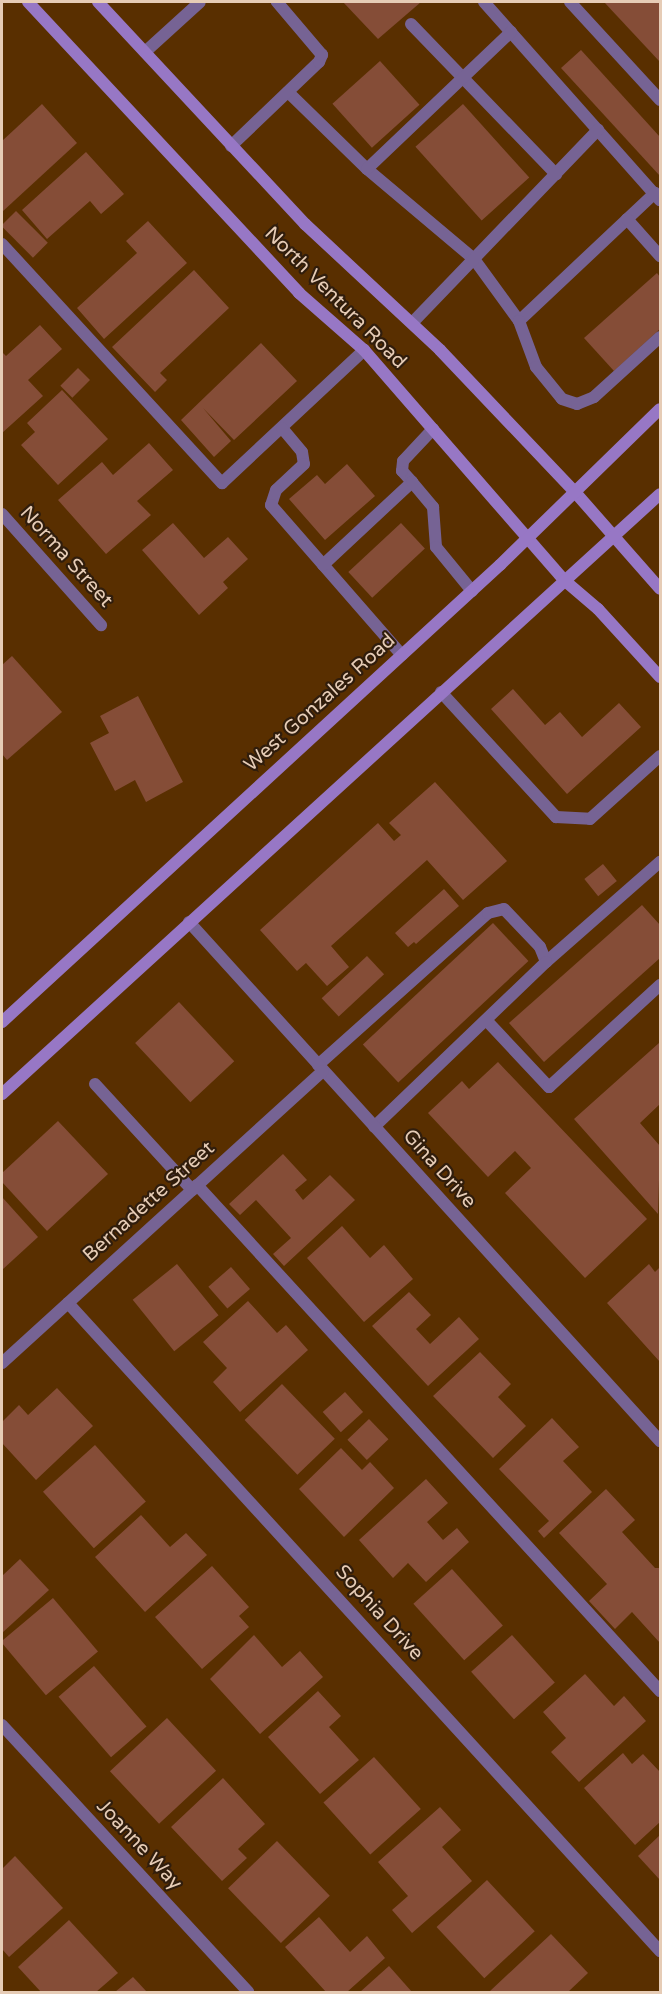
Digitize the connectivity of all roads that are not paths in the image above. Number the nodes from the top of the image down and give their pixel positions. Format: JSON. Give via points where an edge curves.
{"nodes":[{"id":1,"x":28,"y":2,"type":"edge"},
{"id":2,"x":98,"y":2,"type":"edge"},
{"id":3,"x":200,"y":2,"type":"edge"},
{"id":4,"x":277,"y":2,"type":"edge"},
{"id":5,"x":570,"y":2,"type":"edge"},
{"id":6,"x":488,"y":3,"type":"edge"},
{"id":7,"x":411,"y":24,"type":"dead end"},
{"id":8,"x":511,"y":32,"type":"junction"},
{"id":9,"x":145,"y":52,"type":"junction"},
{"id":10,"x":463,"y":77,"type":"junction"},
{"id":11,"x":288,"y":92,"type":"junction"},
{"id":12,"x":660,"y":100,"type":"edge"},
{"id":13,"x":598,"y":130,"type":"junction"},
{"id":14,"x":231,"y":146,"type":"junction"},
{"id":15,"x":367,"y":169,"type":"junction"},
{"id":16,"x":556,"y":174,"type":"junction"},
{"id":17,"x":658,"y":197,"type":"edge"},
{"id":18,"x":627,"y":219,"type":"junction"},
{"id":19,"x":2,"y":244,"type":"edge"},
{"id":20,"x":660,"y":256,"type":"edge"},
{"id":21,"x":474,"y":260,"type":"junction"},
{"id":22,"x":519,"y":321,"type":"junction"},
{"id":23,"x":413,"y":322,"type":"junction"},
{"id":24,"x":660,"y":337,"type":"edge"},
{"id":25,"x":364,"y":350,"type":"junction"},
{"id":26,"x":660,"y":409,"type":"edge"},
{"id":27,"x":282,"y":428,"type":"junction"},
{"id":28,"x":433,"y":429,"type":"junction"},
{"id":29,"x":412,"y":482,"type":"junction"},
{"id":30,"x":574,"y":491,"type":"junction"},
{"id":31,"x":660,"y":494,"type":"edge"},
{"id":32,"x":2,"y":514,"type":"edge"},
{"id":33,"x":613,"y":536,"type":"junction"},
{"id":34,"x":529,"y":537,"type":"junction"},
{"id":35,"x":323,"y":565,"type":"junction"},
{"id":36,"x":564,"y":580,"type":"junction"},
{"id":37,"x":660,"y":589,"type":"edge"},
{"id":38,"x":472,"y":591,"type":"junction"},
{"id":39,"x":101,"y":625,"type":"dead end"},
{"id":40,"x":402,"y":655,"type":"junction"},
{"id":41,"x":660,"y":677,"type":"edge"},
{"id":42,"x":441,"y":692,"type":"junction"},
{"id":43,"x":660,"y":756,"type":"edge"},
{"id":44,"x":660,"y":862,"type":"edge"},
{"id":45,"x":189,"y":922,"type":"junction"},
{"id":46,"x":546,"y":962,"type":"junction"},
{"id":47,"x":660,"y":985,"type":"edge"},
{"id":48,"x":486,"y":1020,"type":"junction"},
{"id":49,"x":2,"y":1022,"type":"edge"},
{"id":50,"x":320,"y":1068,"type":"junction"},
{"id":51,"x":95,"y":1084,"type":"dead end"},
{"id":52,"x":2,"y":1094,"type":"edge"},
{"id":53,"x":374,"y":1127,"type":"junction"},
{"id":54,"x":195,"y":1187,"type":"junction"},
{"id":55,"x":68,"y":1303,"type":"junction"},
{"id":56,"x":2,"y":1363,"type":"edge"},
{"id":57,"x":660,"y":1441,"type":"edge"},
{"id":58,"x":660,"y":1691,"type":"edge"},
{"id":59,"x":2,"y":1725,"type":"edge"},
{"id":60,"x":660,"y":1951,"type":"edge"},
{"id":61,"x":248,"y":1992,"type":"edge"}],
"edges":[{"from":1,"to":25,"type":"main road","name":"North Ventura Road","via":[[299,293]]},
{"from":2,"to":9,"type":"main road","name":"North Ventura Road"},
{"from":3,"to":9,"type":"street"},
{"from":4,"to":11,"type":"street","via":[[322,55]]},
{"from":5,"to":12,"type":"street"},
{"from":6,"to":8,"type":"street"},
{"from":7,"to":10,"type":"street"},
{"from":8,"to":10,"type":"street"},
{"from":8,"to":13,"type":"street"},
{"from":9,"to":14,"type":"main road","name":"North Ventura Road"},
{"from":10,"to":15,"type":"street"},
{"from":10,"to":16,"type":"street"},
{"from":11,"to":14,"type":"street"},
{"from":11,"to":15,"type":"street"},
{"from":13,"to":16,"type":"street"},
{"from":13,"to":17,"type":"street"},
{"from":14,"to":23,"type":"main road","name":"North Ventura Road","via":[[305,224]]},
{"from":15,"to":21,"type":"street"},
{"from":16,"to":21,"type":"street"},
{"from":17,"to":18,"type":"street"},
{"from":18,"to":20,"type":"street"},
{"from":18,"to":22,"type":"street"},
{"from":19,"to":27,"type":"street","via":[[222,483]]},
{"from":21,"to":22,"type":"street"},
{"from":21,"to":23,"type":"street"},
{"from":22,"to":24,"type":"street","via":[[536,367],[562,399],[577,404],[594,397]]},
{"from":23,"to":30,"type":"main road","name":"North Ventura Road"},
{"from":25,"to":27,"type":"street"},
{"from":25,"to":28,"type":"main road","name":"North Ventura Road"},
{"from":26,"to":30,"type":"main road","name":"West Gonzales Road"},
{"from":27,"to":35,"type":"street","via":[[302,452],[304,464],[276,490],[271,505]]},
{"from":28,"to":29,"type":"street","via":[[403,461],[402,471]]},
{"from":28,"to":34,"type":"main road","name":"North Ventura Road"},
{"from":29,"to":35,"type":"street"},
{"from":29,"to":38,"type":"street","via":[[433,507],[436,547]]},
{"from":30,"to":33,"type":"main road","name":"North Ventura Road"},
{"from":30,"to":34,"type":"main road","name":"West Gonzales Road"},
{"from":31,"to":33,"type":"main road"},
{"from":32,"to":39,"type":"street","name":"Norma Street"},
{"from":33,"to":36,"type":"main road"},
{"from":33,"to":37,"type":"main road","name":"North Ventura Road"},
{"from":34,"to":36,"type":"main road","name":"North Ventura Road"},
{"from":34,"to":38,"type":"main road","name":"West Gonzales Road"},
{"from":35,"to":40,"type":"street"},
{"from":36,"to":41,"type":"main road","name":"North Ventura Road","via":[[598,609]]},
{"from":36,"to":42,"type":"main road"},
{"from":38,"to":40,"type":"main road","name":"West Gonzales Road"},
{"from":40,"to":49,"type":"main road","name":"West Gonzales Road"},
{"from":42,"to":43,"type":"street","via":[[556,816],[590,819]]},
{"from":42,"to":45,"type":"main road"},
{"from":44,"to":46,"type":"street"},
{"from":45,"to":50,"type":"street","name":"Gina Drive"},
{"from":45,"to":52,"type":"main road"},
{"from":46,"to":48,"type":"street"},
{"from":46,"to":50,"type":"street","name":"Bernadette Street","via":[[540,946],[504,909],[488,913]]},
{"from":47,"to":48,"type":"street","via":[[549,1087]]},
{"from":48,"to":53,"type":"street"},
{"from":50,"to":53,"type":"street","name":"Gina Drive"},
{"from":50,"to":54,"type":"street","name":"Bernadette Street"},
{"from":51,"to":54,"type":"street"},
{"from":53,"to":57,"type":"street","name":"Gina Drive"},
{"from":54,"to":55,"type":"street","name":"Bernadette Street"},
{"from":54,"to":58,"type":"street"},
{"from":55,"to":56,"type":"street","name":"Bernadette Street"},
{"from":55,"to":60,"type":"street","name":"Sophia Drive"},
{"from":59,"to":61,"type":"street","name":"Joanne Way"}]}
